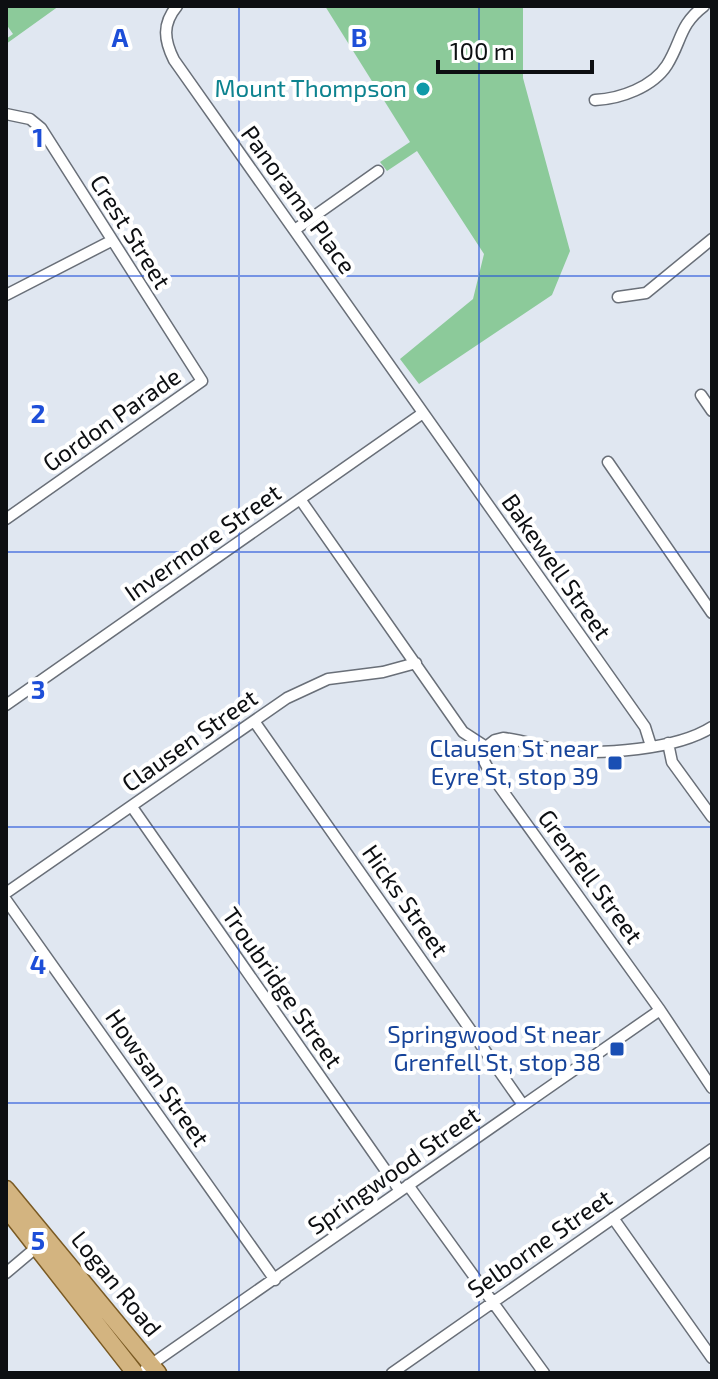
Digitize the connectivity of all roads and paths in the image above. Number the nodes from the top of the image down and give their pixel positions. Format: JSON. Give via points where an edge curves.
{"nodes":[{"id":1,"x":177,"y":6,"type":"edge"},
{"id":2,"x":704,"y":6,"type":"edge"},
{"id":3,"x":595,"y":100,"type":"dead end"},
{"id":4,"x":6,"y":107,"type":"edge"},
{"id":5,"x":11,"y":114,"type":"edge"},
{"id":6,"x":378,"y":171,"type":"dead end"},
{"id":7,"x":296,"y":229,"type":"junction"},
{"id":8,"x":712,"y":239,"type":"edge"},
{"id":9,"x":111,"y":241,"type":"junction"},
{"id":10,"x":6,"y":295,"type":"edge"},
{"id":11,"x":618,"y":297,"type":"dead end"},
{"id":12,"x":202,"y":381,"type":"joint"},
{"id":13,"x":701,"y":395,"type":"dead end"},
{"id":14,"x":712,"y":411,"type":"edge"},
{"id":15,"x":423,"y":413,"type":"junction"},
{"id":16,"x":608,"y":462,"type":"dead end"},
{"id":17,"x":300,"y":499,"type":"junction"},
{"id":18,"x":6,"y":519,"type":"edge"},
{"id":19,"x":712,"y":613,"type":"edge"},
{"id":20,"x":416,"y":663,"type":"junction"},
{"id":21,"x":6,"y":705,"type":"edge"},
{"id":22,"x":254,"y":721,"type":"junction"},
{"id":23,"x":712,"y":727,"type":"edge"},
{"id":24,"x":668,"y":743,"type":"junction"},
{"id":25,"x":651,"y":746,"type":"junction"},
{"id":26,"x":486,"y":747,"type":"junction"},
{"id":27,"x":132,"y":807,"type":"junction"},
{"id":28,"x":712,"y":817,"type":"edge"},
{"id":29,"x":6,"y":893,"type":"edge"},
{"id":30,"x":6,"y":900,"type":"edge"},
{"id":31,"x":660,"y":1010,"type":"junction"},
{"id":32,"x":712,"y":1088,"type":"edge"},
{"id":33,"x":523,"y":1105,"type":"junction"},
{"id":34,"x":712,"y":1149,"type":"edge"},
{"id":35,"x":404,"y":1188,"type":"junction"},
{"id":36,"x":6,"y":1189,"type":"edge"},
{"id":37,"x":6,"y":1208,"type":"edge"},
{"id":38,"x":613,"y":1218,"type":"junction"},
{"id":39,"x":43,"y":1243,"type":"junction"},
{"id":40,"x":6,"y":1273,"type":"edge"},
{"id":41,"x":275,"y":1280,"type":"junction"},
{"id":42,"x":491,"y":1303,"type":"junction"},
{"id":43,"x":712,"y":1358,"type":"edge"},
{"id":44,"x":145,"y":1371,"type":"edge"},
{"id":45,"x":392,"y":1373,"type":"edge"},
{"id":46,"x":544,"y":1373,"type":"edge"}],
"edges":[{"from":1,"to":7,"type":"street","name":"Panorama Place","via":[[165,27],[174,60]]},
{"from":2,"to":3,"type":"street","via":[[688,19],[656,78],[616,99]]},
{"from":4,"to":5,"type":"street","name":"Crest Street"},
{"from":5,"to":9,"type":"street","name":"Crest Street","via":[[41,128]]},
{"from":6,"to":7,"type":"street"},
{"from":7,"to":15,"type":"street","name":"Panorama Place"},
{"from":8,"to":11,"type":"street","via":[[646,293]]},
{"from":9,"to":10,"type":"street"},
{"from":9,"to":12,"type":"street","name":"Crest Street"},
{"from":12,"to":18,"type":"street","name":"Gordon Parade"},
{"from":13,"to":14,"type":"street"},
{"from":15,"to":17,"type":"street","name":"Invermore Street"},
{"from":15,"to":25,"type":"street","name":"Bakewell Street","via":[[645,727]]},
{"from":16,"to":19,"type":"street"},
{"from":17,"to":20,"type":"street"},
{"from":17,"to":21,"type":"street","name":"Invermore Street"},
{"from":20,"to":22,"type":"street","name":"Clausen Street","via":[[328,679]]},
{"from":20,"to":26,"type":"street","via":[[463,732]]},
{"from":22,"to":27,"type":"street","name":"Clausen Street"},
{"from":22,"to":33,"type":"street","name":"Hicks Street"},
{"from":23,"to":24,"type":"street"},
{"from":24,"to":25,"type":"street"},
{"from":24,"to":28,"type":"street","via":[[672,762]]},
{"from":25,"to":26,"type":"street","via":[[580,751],[503,738]]},
{"from":26,"to":31,"type":"street","name":"Grenfell Street","via":[[484,761],[492,776]]},
{"from":27,"to":29,"type":"street","name":"Clausen Street"},
{"from":27,"to":35,"type":"street","name":"Troubridge Street"},
{"from":30,"to":41,"type":"street","name":"Howsan Street"},
{"from":31,"to":32,"type":"street","name":"Grenfell Street"},
{"from":31,"to":33,"type":"street","name":"Springwood Street"},
{"from":33,"to":35,"type":"street","name":"Springwood Street"},
{"from":34,"to":38,"type":"street","name":"Selborne Street"},
{"from":35,"to":41,"type":"street","name":"Springwood Street"},
{"from":35,"to":42,"type":"street","name":"Troubridge Street"},
{"from":36,"to":39,"type":"main road","name":"Logan Road"},
{"from":37,"to":39,"type":"main road","name":"Logan Road"},
{"from":38,"to":42,"type":"street","name":"Selborne Street"},
{"from":38,"to":43,"type":"street"},
{"from":39,"to":40,"type":"street"},
{"from":39,"to":44,"type":"main road","name":"Logan Road"},
{"from":41,"to":44,"type":"street","name":"Springwood Street"},
{"from":42,"to":45,"type":"street","name":"Selborne Street"},
{"from":42,"to":46,"type":"street","name":"Troubridge Street"}]}
